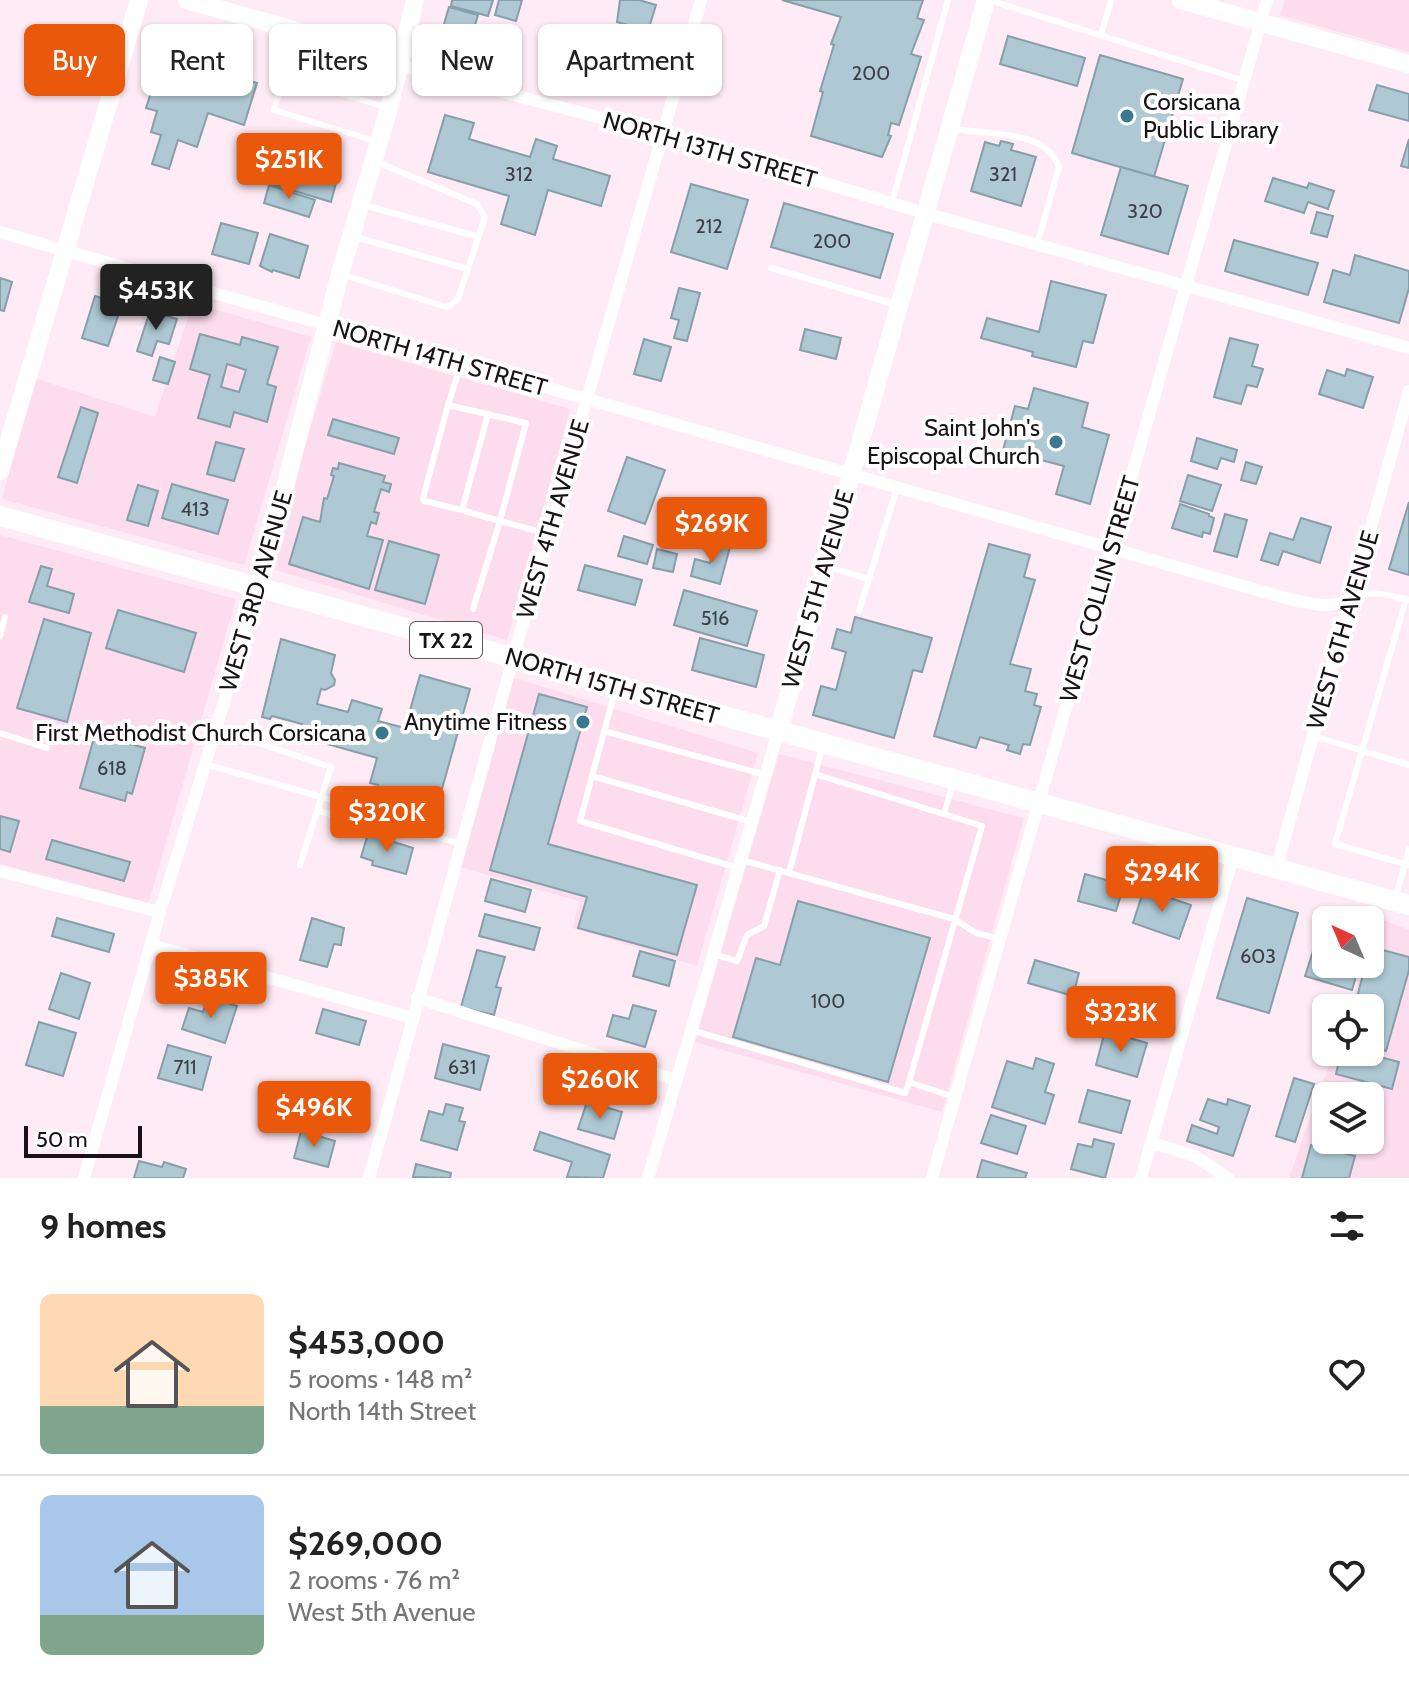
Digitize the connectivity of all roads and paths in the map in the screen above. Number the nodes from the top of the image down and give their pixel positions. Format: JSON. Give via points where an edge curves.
{"nodes":[{"id":1,"x":139,"y":0,"type":"edge"},
{"id":2,"x":187,"y":0,"type":"edge"},
{"id":3,"x":415,"y":0,"type":"edge"},
{"id":4,"x":701,"y":0,"type":"edge"},
{"id":5,"x":948,"y":0,"type":"edge"},
{"id":6,"x":988,"y":0,"type":"edge"},
{"id":7,"x":1111,"y":0,"type":"edge"},
{"id":8,"x":1181,"y":0,"type":"edge"},
{"id":9,"x":1267,"y":0,"type":"edge"},
{"id":10,"x":1261,"y":23,"type":"junction"},
{"id":11,"x":272,"y":24,"type":"edge"},
{"id":12,"x":1101,"y":35,"type":"junction"},
{"id":13,"x":1409,"y":64,"type":"edge"},
{"id":14,"x":398,"y":65,"type":"junction"},
{"id":15,"x":1245,"y":81,"type":"junction"},
{"id":16,"x":278,"y":96,"type":"edge"},
{"id":17,"x":350,"y":96,"type":"edge"},
{"id":18,"x":389,"y":108,"type":"junction"},
{"id":19,"x":949,"y":127,"type":"junction"},
{"id":20,"x":663,"y":134,"type":"junction"},
{"id":21,"x":376,"y":151,"type":"junction"},
{"id":22,"x":892,"y":203,"type":"junction"},
{"id":23,"x":361,"y":204,"type":"junction"},
{"id":24,"x":924,"y":213,"type":"junction"},
{"id":25,"x":0,"y":232,"type":"edge"},
{"id":26,"x":351,"y":236,"type":"junction"},
{"id":27,"x":479,"y":237,"type":"junction"},
{"id":28,"x":1037,"y":244,"type":"junction"},
{"id":29,"x":65,"y":251,"type":"junction"},
{"id":30,"x":771,"y":268,"type":"dead end"},
{"id":31,"x":468,"y":269,"type":"junction"},
{"id":32,"x":340,"y":274,"type":"junction"},
{"id":33,"x":1186,"y":286,"type":"junction"},
{"id":34,"x":898,"y":305,"type":"junction"},
{"id":35,"x":327,"y":326,"type":"junction"},
{"id":36,"x":1409,"y":348,"type":"edge"},
{"id":37,"x":461,"y":364,"type":"junction"},
{"id":38,"x":1409,"y":391,"type":"edge"},
{"id":39,"x":587,"y":400,"type":"junction"},
{"id":40,"x":448,"y":405,"type":"junction"},
{"id":41,"x":488,"y":414,"type":"junction"},
{"id":42,"x":0,"y":471,"type":"edge"},
{"id":43,"x":850,"y":475,"type":"junction"},
{"id":44,"x":897,"y":488,"type":"junction"},
{"id":45,"x":462,"y":510,"type":"junction"},
{"id":46,"x":0,"y":516,"type":"edge"},
{"id":47,"x":500,"y":521,"type":"junction"},
{"id":48,"x":548,"y":534,"type":"junction"},
{"id":49,"x":1111,"y":549,"type":"junction"},
{"id":50,"x":824,"y":566,"type":"junction"},
{"id":51,"x":869,"y":579,"type":"junction"},
{"id":52,"x":259,"y":588,"type":"junction"},
{"id":53,"x":1352,"y":598,"type":"junction"},
{"id":54,"x":1407,"y":600,"type":"edge"},
{"id":55,"x":473,"y":609,"type":"dead end"},
{"id":56,"x":859,"y":611,"type":"dead end"},
{"id":57,"x":5,"y":617,"type":"dead end"},
{"id":58,"x":0,"y":636,"type":"edge"},
{"id":59,"x":513,"y":658,"type":"junction"},
{"id":60,"x":616,"y":687,"type":"junction"},
{"id":61,"x":216,"y":729,"type":"junction"},
{"id":62,"x":604,"y":731,"type":"junction"},
{"id":63,"x":778,"y":732,"type":"junction"},
{"id":64,"x":0,"y":733,"type":"edge"},
{"id":65,"x":1313,"y":736,"type":"junction"},
{"id":66,"x":823,"y":744,"type":"junction"},
{"id":67,"x":47,"y":748,"type":"dead end"},
{"id":68,"x":1362,"y":751,"type":"junction"},
{"id":69,"x":205,"y":764,"type":"junction"},
{"id":70,"x":1409,"y":765,"type":"edge"},
{"id":71,"x":815,"y":774,"type":"junction"},
{"id":72,"x":766,"y":775,"type":"junction"},
{"id":73,"x":592,"y":776,"type":"junction"},
{"id":74,"x":953,"y":781,"type":"junction"},
{"id":75,"x":321,"y":799,"type":"junction"},
{"id":76,"x":1038,"y":804,"type":"junction"},
{"id":77,"x":317,"y":810,"type":"junction"},
{"id":78,"x":371,"y":811,"type":"dead end"},
{"id":79,"x":944,"y":814,"type":"junction"},
{"id":80,"x":393,"y":817,"type":"dead end"},
{"id":81,"x":752,"y":822,"type":"junction"},
{"id":82,"x":437,"y":837,"type":"junction"},
{"id":83,"x":460,"y":844,"type":"junction"},
{"id":84,"x":1409,"y":849,"type":"edge"},
{"id":85,"x":1233,"y":857,"type":"junction"},
{"id":86,"x":740,"y":864,"type":"junction"},
{"id":87,"x":300,"y":865,"type":"dead end"},
{"id":88,"x":1407,"y":865,"type":"edge"},
{"id":89,"x":1276,"y":869,"type":"junction"},
{"id":90,"x":780,"y":870,"type":"junction"},
{"id":91,"x":0,"y":871,"type":"edge"},
{"id":92,"x":789,"y":873,"type":"junction"},
{"id":93,"x":1402,"y":903,"type":"edge"},
{"id":94,"x":160,"y":912,"type":"junction"},
{"id":95,"x":954,"y":919,"type":"junction"},
{"id":96,"x":1000,"y":939,"type":"junction"},
{"id":97,"x":151,"y":945,"type":"junction"},
{"id":98,"x":713,"y":954,"type":"junction"},
{"id":99,"x":417,"y":998,"type":"junction"},
{"id":100,"x":413,"y":1018,"type":"junction"},
{"id":101,"x":691,"y":1030,"type":"junction"},
{"id":102,"x":676,"y":1080,"type":"junction"},
{"id":103,"x":909,"y":1082,"type":"junction"},
{"id":104,"x":955,"y":1097,"type":"junction"},
{"id":105,"x":1152,"y":1143,"type":"junction"},
{"id":106,"x":84,"y":1178,"type":"edge"},
{"id":107,"x":369,"y":1178,"type":"edge"},
{"id":108,"x":648,"y":1178,"type":"edge"},
{"id":109,"x":932,"y":1178,"type":"edge"},
{"id":110,"x":1141,"y":1178,"type":"edge"},
{"id":111,"x":1228,"y":1178,"type":"edge"}],
"edges":[{"from":1,"to":29,"type":"street"},
{"from":2,"to":11,"type":"street","name":"NORTH 13TH STREET"},
{"from":3,"to":14,"type":"street","name":"WEST 3RD AVENUE"},
{"from":4,"to":20,"type":"street","name":"WEST 4TH AVENUE"},
{"from":5,"to":22,"type":"lane"},
{"from":6,"to":12,"type":"lane"},
{"from":6,"to":19,"type":"street","name":"WEST 5TH AVENUE"},
{"from":7,"to":12,"type":"lane"},
{"from":8,"to":10,"type":"street"},
{"from":9,"to":10,"type":"street","name":"WEST COLLIN STREET"},
{"from":10,"to":13,"type":"street"},
{"from":10,"to":15,"type":"street","name":"WEST COLLIN STREET"},
{"from":12,"to":15,"type":"lane"},
{"from":14,"to":18,"type":"street","name":"WEST 3RD AVENUE"},
{"from":14,"to":20,"type":"street","name":"NORTH 13TH STREET"},
{"from":15,"to":33,"type":"street","name":"WEST COLLIN STREET"},
{"from":16,"to":21,"type":"lane","via":[[274,110]]},
{"from":17,"to":18,"type":"lane"},
{"from":18,"to":21,"type":"street","name":"WEST 3RD AVENUE"},
{"from":19,"to":24,"type":"street","name":"WEST 5TH AVENUE"},
{"from":19,"to":28,"type":"lane","via":[[981,134],[1003,132],[1055,156],[1059,167]]},
{"from":20,"to":22,"type":"street","name":"NORTH 13TH STREET"},
{"from":20,"to":39,"type":"street","name":"WEST 4TH AVENUE"},
{"from":21,"to":23,"type":"street","name":"WEST 3RD AVENUE"},
{"from":21,"to":27,"type":"lane","via":[[477,204],[485,217]]},
{"from":22,"to":24,"type":"street","name":"NORTH 13TH STREET"},
{"from":23,"to":26,"type":"street","name":"WEST 3RD AVENUE"},
{"from":23,"to":27,"type":"lane"},
{"from":24,"to":28,"type":"street","name":"NORTH 13TH STREET"},
{"from":24,"to":34,"type":"street","name":"WEST 5TH AVENUE"},
{"from":25,"to":29,"type":"street","name":"NORTH 14TH STREET"},
{"from":26,"to":31,"type":"lane"},
{"from":26,"to":32,"type":"street","name":"WEST 3RD AVENUE"},
{"from":27,"to":31,"type":"lane"},
{"from":28,"to":33,"type":"street","name":"NORTH 13TH STREET"},
{"from":29,"to":35,"type":"street","name":"NORTH 14TH STREET"},
{"from":29,"to":42,"type":"street"},
{"from":30,"to":34,"type":"lane"},
{"from":31,"to":32,"type":"lane","via":[[458,299],[446,307]]},
{"from":32,"to":35,"type":"street","name":"WEST 3RD AVENUE"},
{"from":33,"to":36,"type":"street","name":"NORTH 13TH STREET"},
{"from":33,"to":49,"type":"street","name":"WEST COLLIN STREET"},
{"from":34,"to":43,"type":"street","name":"WEST 5TH AVENUE"},
{"from":35,"to":37,"type":"street","name":"NORTH 14TH STREET"},
{"from":35,"to":52,"type":"street","name":"WEST 3RD AVENUE"},
{"from":37,"to":39,"type":"street","name":"NORTH 14TH STREET"},
{"from":37,"to":40,"type":"lane"},
{"from":38,"to":53,"type":"street","name":"WEST 6TH AVENUE"},
{"from":39,"to":43,"type":"street","name":"NORTH 14TH STREET"},
{"from":39,"to":48,"type":"street","name":"WEST 4TH AVENUE"},
{"from":40,"to":41,"type":"lane"},
{"from":40,"to":45,"type":"lane","via":[[423,498]]},
{"from":41,"to":45,"type":"lane"},
{"from":41,"to":47,"type":"lane","via":[[526,423]]},
{"from":43,"to":44,"type":"street","name":"NORTH 14TH STREET"},
{"from":43,"to":50,"type":"street","name":"WEST 5TH AVENUE"},
{"from":44,"to":49,"type":"street","name":"NORTH 14TH STREET"},
{"from":44,"to":51,"type":"lane"},
{"from":45,"to":47,"type":"lane"},
{"from":46,"to":52,"type":"main road","name":"NORTH 15TH STREET","number":"TX 22"},
{"from":47,"to":48,"type":"lane"},
{"from":47,"to":55,"type":"lane"},
{"from":48,"to":59,"type":"street","name":"WEST 4TH AVENUE"},
{"from":49,"to":53,"type":"street","name":"NORTH 14TH STREET","via":[[1325,607]]},
{"from":49,"to":76,"type":"street","name":"WEST COLLIN STREET"},
{"from":50,"to":51,"type":"lane"},
{"from":50,"to":63,"type":"street","name":"WEST 5TH AVENUE"},
{"from":51,"to":56,"type":"lane"},
{"from":52,"to":59,"type":"main road","name":"NORTH 15TH STREET","number":"TX 22"},
{"from":52,"to":61,"type":"street","name":"WEST 3RD AVENUE"},
{"from":53,"to":54,"type":"lane","via":[[1376,592]]},
{"from":53,"to":65,"type":"street","name":"WEST 6TH AVENUE"},
{"from":54,"to":68,"type":"lane"},
{"from":57,"to":58,"type":"lane"},
{"from":59,"to":60,"type":"main road","name":"NORTH 15TH STREET","number":"TX 22"},
{"from":59,"to":83,"type":"street","name":"WEST 4TH AVENUE"},
{"from":60,"to":62,"type":"lane"},
{"from":60,"to":63,"type":"main road","name":"NORTH 15TH STREET","number":"TX 22"},
{"from":61,"to":69,"type":"street","name":"WEST 3RD AVENUE"},
{"from":61,"to":75,"type":"lane","via":[[331,767]]},
{"from":62,"to":72,"type":"lane"},
{"from":62,"to":73,"type":"lane"},
{"from":63,"to":66,"type":"main road","name":"NORTH 15TH STREET","number":"TX 22"},
{"from":63,"to":72,"type":"street","name":"WEST 5TH AVENUE"},
{"from":64,"to":67,"type":"lane"},
{"from":65,"to":68,"type":"lane"},
{"from":65,"to":89,"type":"street","name":"WEST 6TH AVENUE"},
{"from":66,"to":71,"type":"lane"},
{"from":66,"to":74,"type":"main road","name":"NORTH 15TH STREET","number":"TX 22"},
{"from":68,"to":70,"type":"lane"},
{"from":68,"to":88,"type":"lane","via":[[1335,844]]},
{"from":69,"to":75,"type":"lane"},
{"from":69,"to":94,"type":"street","name":"WEST 3RD AVENUE"},
{"from":71,"to":79,"type":"lane"},
{"from":71,"to":92,"type":"lane"},
{"from":72,"to":81,"type":"street","name":"WEST 5TH AVENUE"},
{"from":73,"to":81,"type":"lane"},
{"from":73,"to":86,"type":"lane","via":[[580,821]]},
{"from":74,"to":76,"type":"main road","name":"NORTH 15TH STREET","number":"TX 22"},
{"from":74,"to":79,"type":"lane"},
{"from":75,"to":77,"type":"lane"},
{"from":75,"to":78,"type":"lane"},
{"from":76,"to":85,"type":"main road","number":"TX 22"},
{"from":76,"to":96,"type":"street","name":"WEST COLLIN STREET"},
{"from":77,"to":82,"type":"lane","via":[[383,832]]},
{"from":77,"to":87,"type":"lane"},
{"from":79,"to":95,"type":"lane","via":[[982,826]]},
{"from":80,"to":82,"type":"lane"},
{"from":81,"to":86,"type":"street","name":"WEST 5TH AVENUE"},
{"from":82,"to":83,"type":"lane"},
{"from":83,"to":99,"type":"street","name":"WEST 4TH AVENUE"},
{"from":84,"to":88,"type":"lane"},
{"from":85,"to":89,"type":"main road","number":"TX 22"},
{"from":85,"to":105,"type":"street"},
{"from":86,"to":90,"type":"lane"},
{"from":86,"to":98,"type":"street","name":"WEST 5TH AVENUE"},
{"from":88,"to":93,"type":"lane"},
{"from":89,"to":93,"type":"main road","number":"TX 22"},
{"from":90,"to":92,"type":"lane"},
{"from":90,"to":98,"type":"lane","via":[[764,926],[747,935],[737,961]]},
{"from":91,"to":94,"type":"street"},
{"from":92,"to":95,"type":"lane"},
{"from":94,"to":97,"type":"street","name":"WEST 3RD AVENUE"},
{"from":95,"to":96,"type":"lane","via":[[976,933]]},
{"from":95,"to":103,"type":"lane"},
{"from":96,"to":104,"type":"street","name":"WEST COLLIN STREET"},
{"from":97,"to":100,"type":"street"},
{"from":97,"to":106,"type":"street","name":"WEST 3RD AVENUE"},
{"from":98,"to":101,"type":"street","name":"WEST 5TH AVENUE"},
{"from":99,"to":100,"type":"street","name":"WEST 4TH AVENUE"},
{"from":99,"to":102,"type":"street"},
{"from":100,"to":107,"type":"street","name":"WEST 4TH AVENUE"},
{"from":101,"to":102,"type":"street","name":"WEST 5TH AVENUE"},
{"from":101,"to":103,"type":"lane","via":[[905,1093]]},
{"from":102,"to":108,"type":"street","name":"WEST 5TH AVENUE"},
{"from":103,"to":104,"type":"lane"},
{"from":104,"to":109,"type":"street","name":"WEST COLLIN STREET"},
{"from":105,"to":110,"type":"street"},
{"from":105,"to":111,"type":"street","via":[[1195,1156]]}]}
